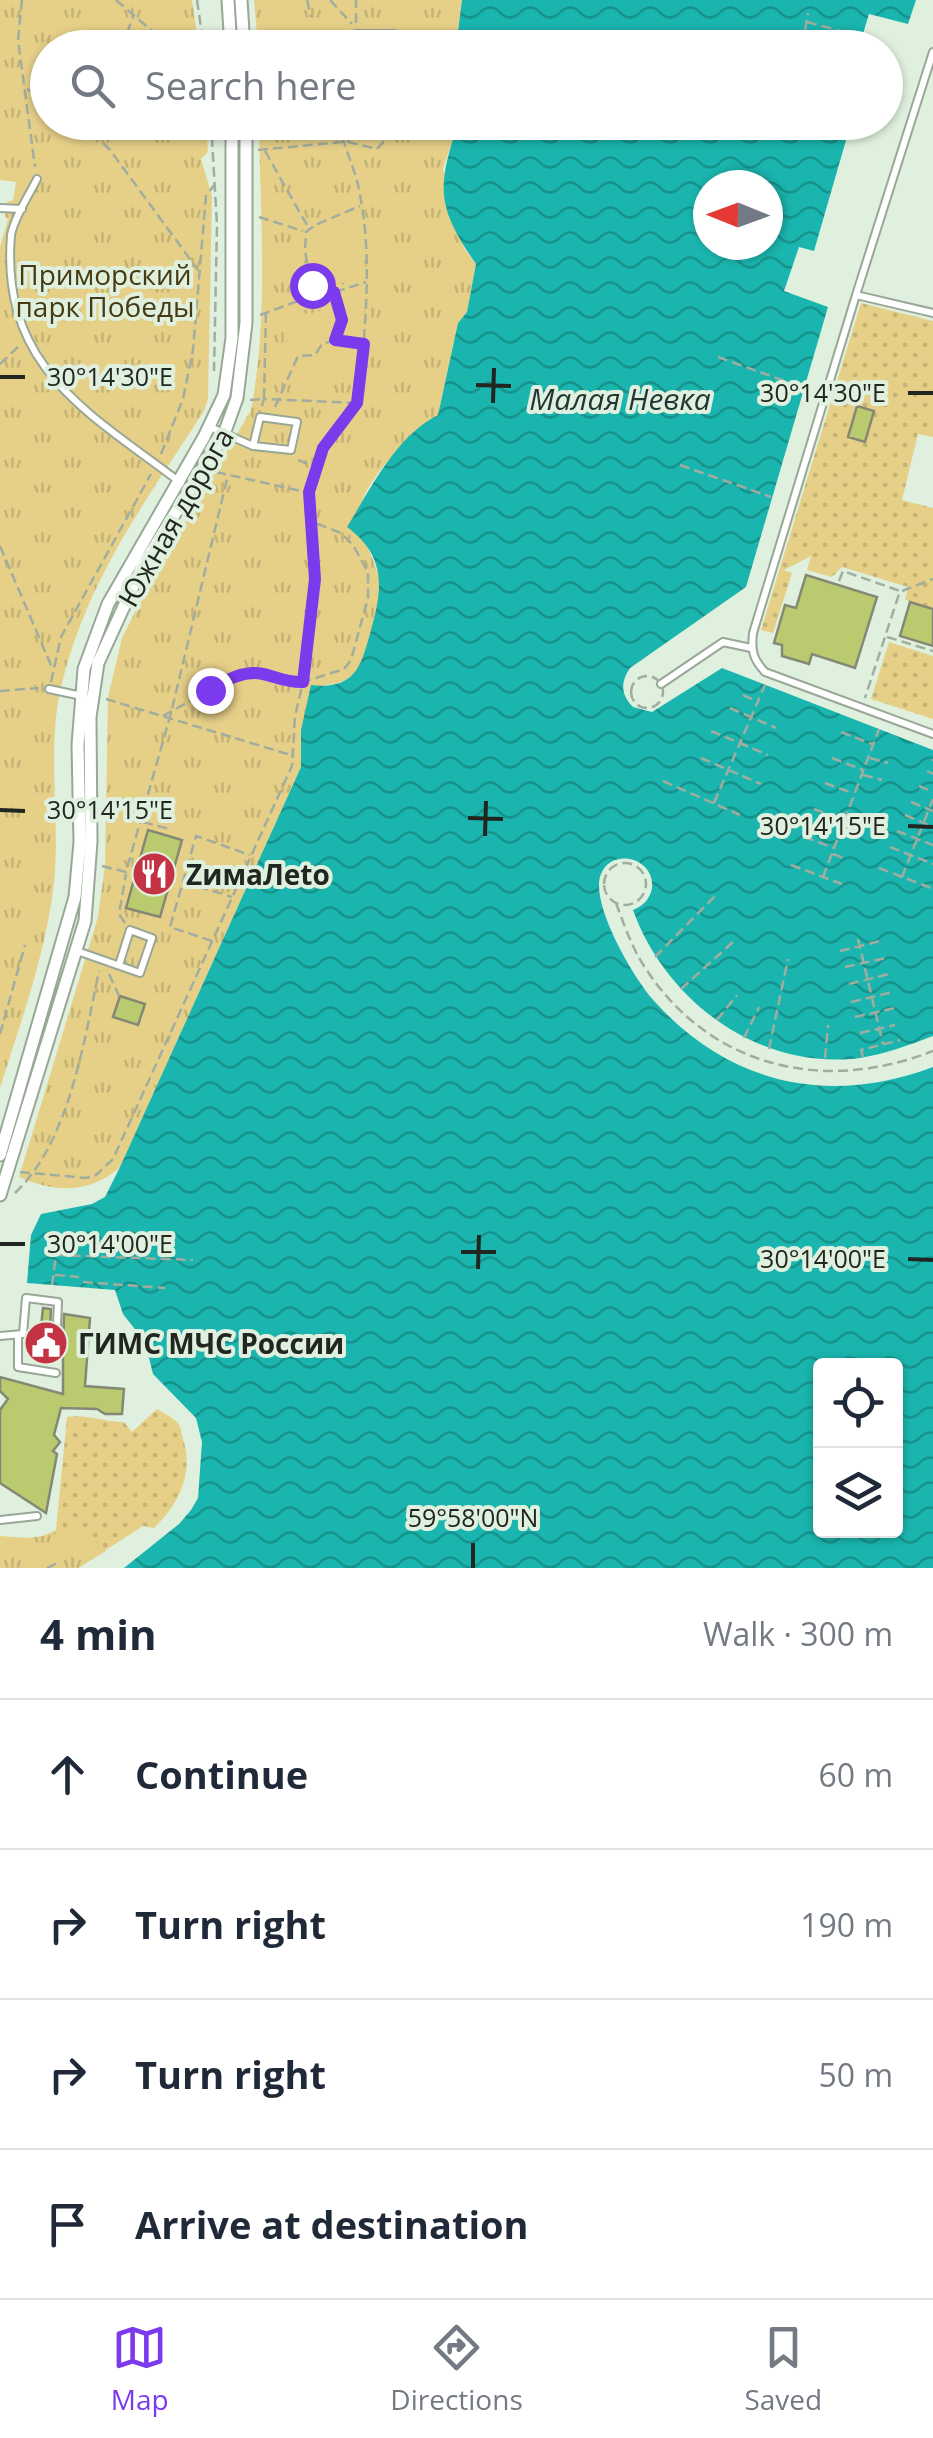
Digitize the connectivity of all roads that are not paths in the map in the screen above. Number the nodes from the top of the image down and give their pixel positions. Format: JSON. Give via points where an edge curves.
{"nodes":[{"id":1,"x":228,"y":0,"type":"edge"},
{"id":2,"x":242,"y":0,"type":"edge"},
{"id":3,"x":229,"y":30,"type":"edge"},
{"id":4,"x":243,"y":30,"type":"edge"},
{"id":5,"x":933,"y":52,"type":"edge"},
{"id":6,"x":232,"y":140,"type":"edge"},
{"id":7,"x":246,"y":140,"type":"edge"},
{"id":8,"x":37,"y":179,"type":"road end"},
{"id":9,"x":0,"y":208,"type":"edge"},
{"id":10,"x":22,"y":208,"type":"junction"},
{"id":11,"x":856,"y":295,"type":"junction"},
{"id":12,"x":933,"y":313,"type":"edge"},
{"id":13,"x":15,"y":332,"type":"dead end"},
{"id":14,"x":20,"y":346,"type":"road end"},
{"id":15,"x":210,"y":426,"type":"junction"},
{"id":16,"x":224,"y":434,"type":"junction"},
{"id":17,"x":253,"y":446,"type":"junction"},
{"id":18,"x":178,"y":481,"type":"junction"},
{"id":19,"x":190,"y":490,"type":"junction"},
{"id":20,"x":751,"y":648,"type":"junction"},
{"id":21,"x":661,"y":684,"type":"road end"},
{"id":22,"x":50,"y":689,"type":"road end"},
{"id":23,"x":92,"y":697,"type":"junction"},
{"id":24,"x":933,"y":734,"type":"edge"},
{"id":25,"x":70,"y":948,"type":"junction"},
{"id":26,"x":120,"y":966,"type":"junction"},
{"id":27,"x":0,"y":1155,"type":"edge"},
{"id":28,"x":8,"y":1166,"type":"edge"},
{"id":29,"x":0,"y":1195,"type":"edge"},
{"id":30,"x":18,"y":1335,"type":"junction"},
{"id":31,"x":0,"y":1336,"type":"edge"},
{"id":32,"x":56,"y":1346,"type":"dead end"},
{"id":33,"x":56,"y":1373,"type":"dead end"},
{"id":34,"x":37,"y":1516,"type":"dead end"},
{"id":35,"x":0,"y":1520,"type":"edge"}],
"edges":[{"from":1,"to":3,"type":"street"},
{"from":2,"to":4,"type":"street"},
{"from":5,"to":11,"type":"lane"},
{"from":6,"to":15,"type":"street","name":"Южная дорога","via":[[230,355]]},
{"from":7,"to":16,"type":"street","name":"Южная дорога","via":[[244,357]]},
{"from":8,"to":10,"type":"lane"},
{"from":9,"to":10,"type":"lane"},
{"from":10,"to":13,"type":"lane","via":[[11,232],[4,283]]},
{"from":11,"to":12,"type":"lane"},
{"from":11,"to":20,"type":"lane"},
{"from":14,"to":18,"type":"lane","via":[[46,382]]},
{"from":15,"to":16,"type":"lane"},
{"from":15,"to":18,"type":"street","name":"Южная дорога"},
{"from":16,"to":17,"type":"lane"},
{"from":16,"to":19,"type":"street","name":"Южная дорога"},
{"from":17,"to":17,"type":"lane","via":[[260,417],[297,422],[291,450]]},
{"from":18,"to":19,"type":"lane"},
{"from":18,"to":23,"type":"street","name":"Южная дорога","via":[[108,604],[84,669]]},
{"from":19,"to":23,"type":"street","name":"Южная дорога","via":[[142,567],[98,664]]},
{"from":20,"to":21,"type":"lane","via":[[723,642]]},
{"from":20,"to":24,"type":"lane","via":[[766,672]]},
{"from":22,"to":23,"type":"lane"},
{"from":23,"to":25,"type":"street","name":"Южная дорога","via":[[86,921]]},
{"from":25,"to":26,"type":"lane"},
{"from":25,"to":27,"type":"street","name":"Южная дорога"},
{"from":25,"to":28,"type":"street","name":"Южная дорога"},
{"from":26,"to":26,"type":"lane","via":[[140,973],[152,938],[130,930]]},
{"from":28,"to":29,"type":"street","name":"Южная дорога"},
{"from":30,"to":31,"type":"lane"},
{"from":30,"to":32,"type":"lane","via":[[24,1334],[26,1298],[58,1302]]},
{"from":30,"to":33,"type":"lane","via":[[18,1367]]},
{"from":34,"to":35,"type":"lane"}]}
